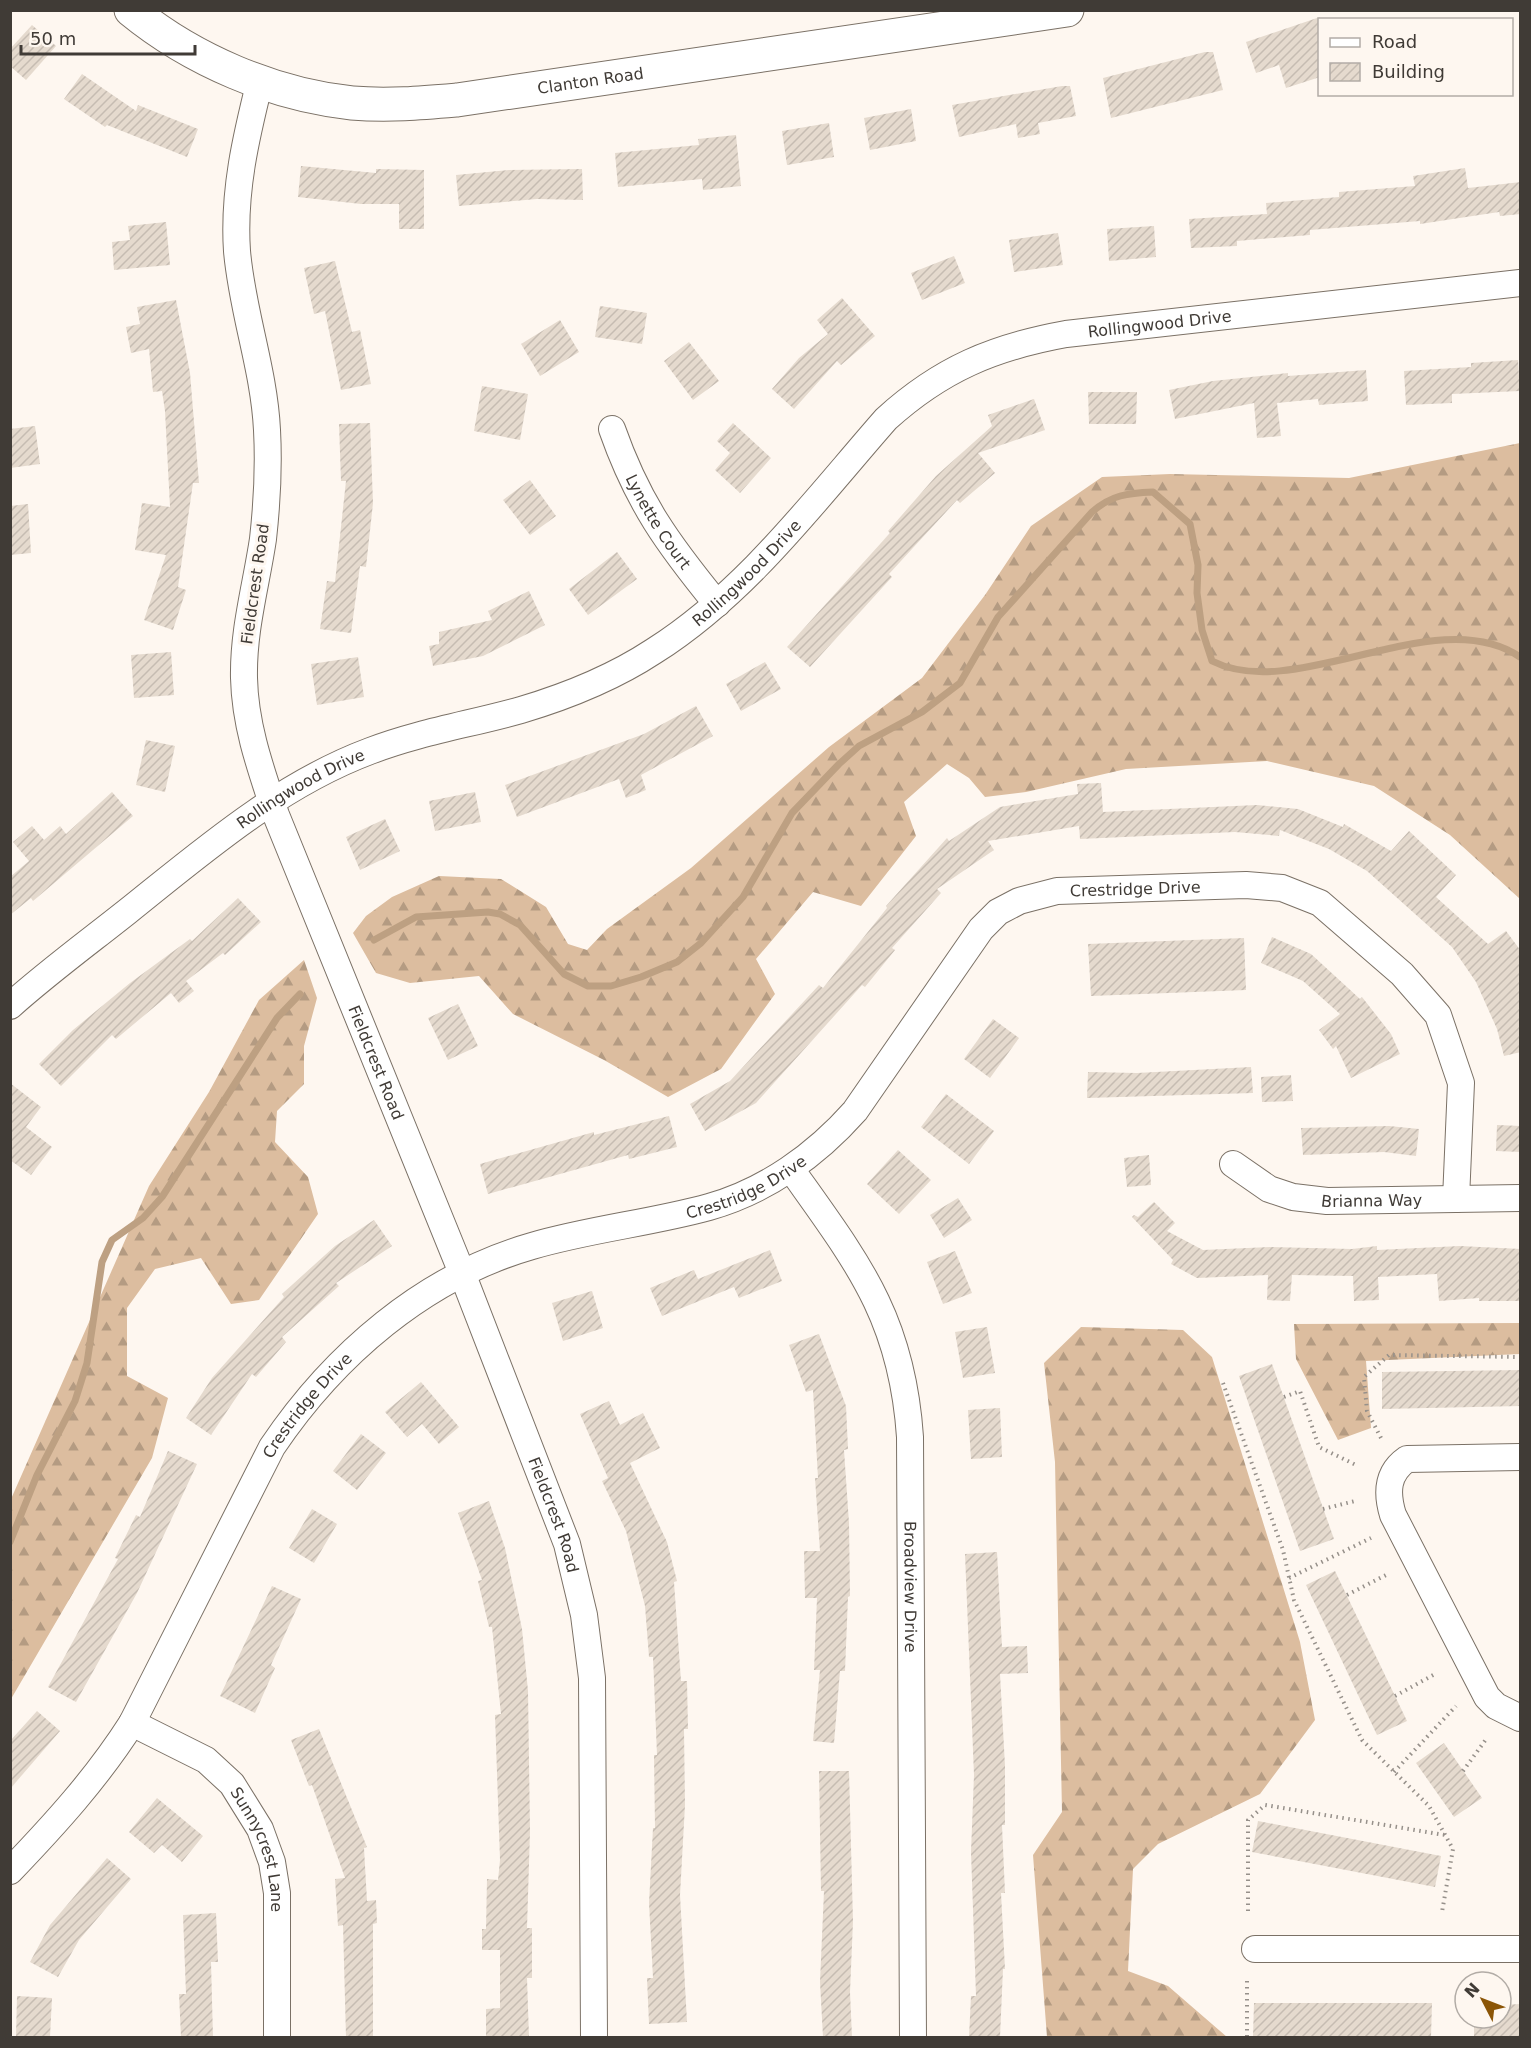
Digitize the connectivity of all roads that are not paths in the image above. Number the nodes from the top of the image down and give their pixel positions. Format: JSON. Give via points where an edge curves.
{"nodes":[{"id":1,"x":131,"y":10,"type":"edge"},
{"id":2,"x":1067,"y":10,"type":"edge"},
{"id":3,"x":260,"y":81,"type":"junction"},
{"id":4,"x":1521,"y":283,"type":"edge"},
{"id":5,"x":612,"y":429,"type":"dead end"},
{"id":6,"x":717,"y":604,"type":"junction"},
{"id":7,"x":272,"y":801,"type":"junction"},
{"id":8,"x":10,"y":1006,"type":"edge"},
{"id":9,"x":1233,"y":1164,"type":"dead end"},
{"id":10,"x":791,"y":1168,"type":"junction"},
{"id":11,"x":1521,"y":1198,"type":"edge"},
{"id":12,"x":1456,"y":1199,"type":"junction"},
{"id":13,"x":462,"y":1273,"type":"junction"},
{"id":14,"x":1521,"y":1457,"type":"edge"},
{"id":15,"x":1521,"y":1718,"type":"edge"},
{"id":16,"x":132,"y":1723,"type":"junction"},
{"id":17,"x":10,"y":1871,"type":"edge"},
{"id":18,"x":1521,"y":1948,"type":"edge"},
{"id":19,"x":1255,"y":1949,"type":"dead end"},
{"id":20,"x":277,"y":2037,"type":"edge"},
{"id":21,"x":594,"y":2037,"type":"edge"},
{"id":22,"x":913,"y":2037,"type":"edge"}],
"edges":[{"from":1,"to":3,"type":"main road","name":"Clanton Road","via":[[177,43]]},
{"from":2,"to":3,"type":"main road","name":"Clanton Road","via":[[446,101],[400,105],[350,103]]},
{"from":3,"to":7,"type":"street","name":"Fieldcrest Road","via":[[242,153],[236,202],[237,251],[267,428],[268,487],[246,628],[244,678],[252,742]]},
{"from":4,"to":6,"type":"street","name":"Rollingwood Drive","via":[[1066,334],[1001,348],[940,377],[895,411],[759,564]]},
{"from":5,"to":6,"type":"street","name":"Lynette Court","via":[[648,512]]},
{"from":6,"to":7,"type":"street","name":"Rollingwood Drive","via":[[652,652],[593,685],[520,710],[369,751]]},
{"from":7,"to":8,"type":"street","name":"Rollingwood Drive","via":[[186,864]]},
{"from":7,"to":13,"type":"street","name":"Fieldcrest Road"},
{"from":9,"to":12,"type":"street","name":"Brianna Way","via":[[1269,1189],[1293,1197],[1327,1201]]},
{"from":10,"to":12,"type":"street","name":"Crestridge Drive","via":[[855,1111],[981,929],[999,912],[1019,900],[1057,891],[1246,885],[1282,888],[1320,903],[1402,975],[1438,1015],[1461,1083]]},
{"from":10,"to":13,"type":"street","name":"Crestridge Drive","via":[[709,1207],[531,1246]]},
{"from":10,"to":22,"type":"street","name":"Broadview Drive","via":[[872,1288],[890,1331],[907,1396]]},
{"from":11,"to":12,"type":"street","name":"Brianna Way"},
{"from":13,"to":16,"type":"street","name":"Crestridge Drive","via":[[407,1307],[357,1347],[293,1416],[272,1447]]},
{"from":13,"to":21,"type":"street","name":"Fieldcrest Road","via":[[549,1492],[567,1544],[584,1615],[593,1709]]},
{"from":14,"to":15,"type":"street","via":[[1407,1459],[1395,1467],[1388,1499],[1487,1697]]},
{"from":16,"to":17,"type":"street","name":"Crestridge Drive","via":[[73,1805]]},
{"from":16,"to":20,"type":"street","name":"Sunnycrest Lane","via":[[206,1760],[232,1784],[260,1828],[272,1862],[277,1893]]},
{"from":18,"to":19,"type":"street"}]}
